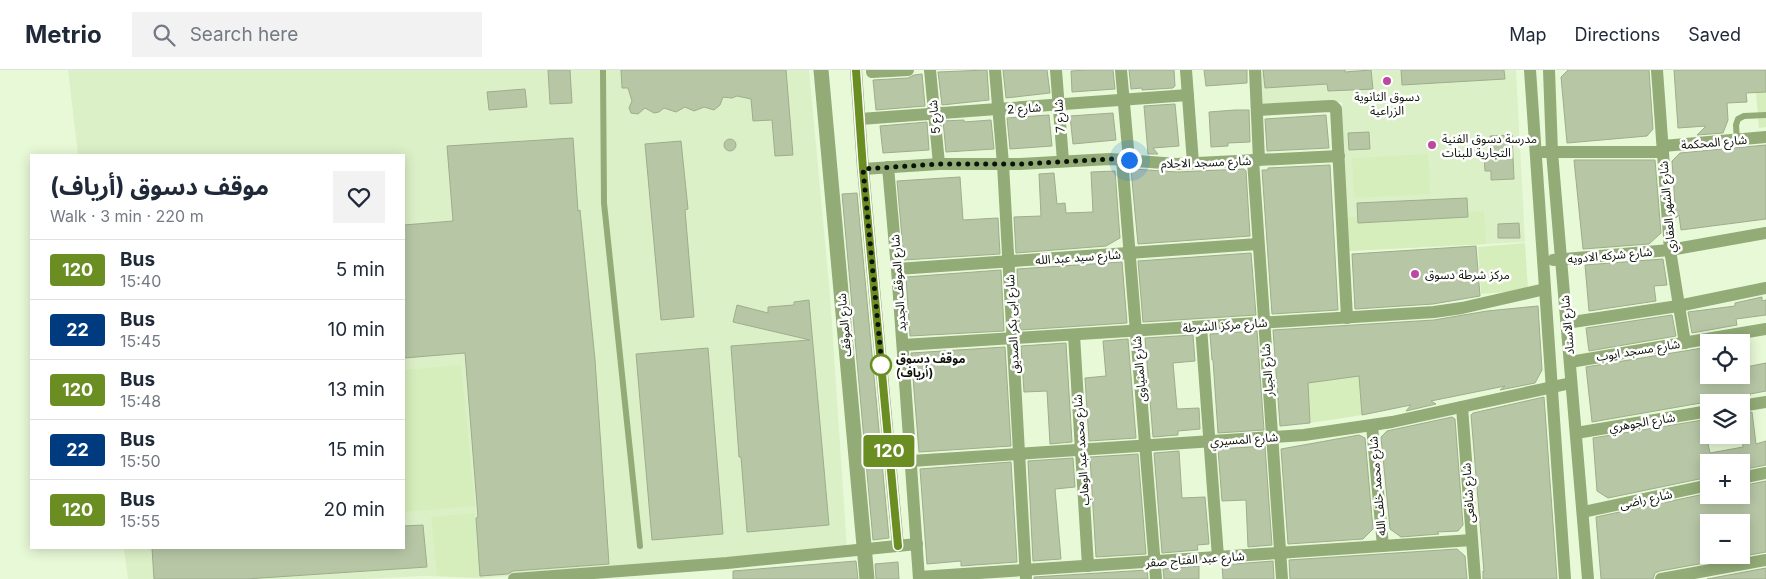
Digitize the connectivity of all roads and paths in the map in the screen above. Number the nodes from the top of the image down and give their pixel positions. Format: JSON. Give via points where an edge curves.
{"nodes":[{"id":1,"x":603,"y":70,"type":"edge"},
{"id":2,"x":821,"y":70,"type":"edge"},
{"id":3,"x":856,"y":70,"type":"edge"},
{"id":4,"x":908,"y":70,"type":"edge"},
{"id":5,"x":930,"y":70,"type":"edge"},
{"id":6,"x":995,"y":70,"type":"edge"},
{"id":7,"x":1056,"y":70,"type":"edge"},
{"id":8,"x":1121,"y":70,"type":"edge"},
{"id":9,"x":1186,"y":70,"type":"edge"},
{"id":10,"x":1255,"y":70,"type":"edge"},
{"id":11,"x":1530,"y":70,"type":"edge"},
{"id":12,"x":1549,"y":70,"type":"edge"},
{"id":13,"x":1657,"y":70,"type":"edge"},
{"id":14,"x":872,"y":72,"type":"dead end"},
{"id":15,"x":1188,"y":96,"type":"junction"},
{"id":16,"x":1124,"y":100,"type":"junction"},
{"id":17,"x":1058,"y":105,"type":"junction"},
{"id":18,"x":998,"y":110,"type":"junction"},
{"id":19,"x":1257,"y":110,"type":"junction"},
{"id":20,"x":934,"y":114,"type":"junction"},
{"id":21,"x":1766,"y":115,"type":"edge"},
{"id":22,"x":860,"y":119,"type":"junction"},
{"id":23,"x":1766,"y":137,"type":"edge"},
{"id":24,"x":1737,"y":140,"type":"junction"},
{"id":25,"x":1663,"y":149,"type":"junction"},
{"id":26,"x":1535,"y":151,"type":"junction"},
{"id":27,"x":1552,"y":152,"type":"junction"},
{"id":28,"x":1339,"y":156,"type":"junction"},
{"id":29,"x":1126,"y":160,"type":"junction"},
{"id":30,"x":1256,"y":160,"type":"junction"},
{"id":31,"x":1063,"y":161,"type":"junction"},
{"id":32,"x":1193,"y":163,"type":"junction"},
{"id":33,"x":939,"y":164,"type":"junction"},
{"id":34,"x":1002,"y":164,"type":"junction"},
{"id":35,"x":888,"y":167,"type":"junction"},
{"id":36,"x":863,"y":169,"type":"junction"},
{"id":37,"x":1766,"y":233,"type":"edge"},
{"id":38,"x":1258,"y":244,"type":"junction"},
{"id":39,"x":1670,"y":250,"type":"junction"},
{"id":40,"x":1130,"y":253,"type":"junction"},
{"id":41,"x":1561,"y":259,"type":"junction"},
{"id":42,"x":1008,"y":261,"type":"junction"},
{"id":43,"x":1543,"y":261,"type":"junction"},
{"id":44,"x":897,"y":269,"type":"junction"},
{"id":45,"x":1766,"y":288,"type":"edge"},
{"id":46,"x":1545,"y":289,"type":"junction"},
{"id":47,"x":1678,"y":306,"type":"junction"},
{"id":48,"x":1347,"y":318,"type":"junction"},
{"id":49,"x":1264,"y":323,"type":"junction"},
{"id":50,"x":1566,"y":323,"type":"junction"},
{"id":51,"x":1201,"y":327,"type":"junction"},
{"id":52,"x":1766,"y":329,"type":"edge"},
{"id":53,"x":1136,"y":331,"type":"junction"},
{"id":54,"x":1074,"y":334,"type":"junction"},
{"id":55,"x":1013,"y":338,"type":"junction"},
{"id":56,"x":1685,"y":343,"type":"junction"},
{"id":57,"x":903,"y":345,"type":"junction"},
{"id":58,"x":1570,"y":362,"type":"junction"},
{"id":59,"x":1572,"y":383,"type":"junction"},
{"id":60,"x":1552,"y":387,"type":"junction"},
{"id":61,"x":1766,"y":402,"type":"edge"},
{"id":62,"x":1750,"y":405,"type":"edge"},
{"id":63,"x":1462,"y":407,"type":"junction"},
{"id":64,"x":1700,"y":412,"type":"edge"},
{"id":65,"x":1372,"y":426,"type":"junction"},
{"id":66,"x":1576,"y":433,"type":"junction"},
{"id":67,"x":1272,"y":438,"type":"junction"},
{"id":68,"x":1209,"y":442,"type":"junction"},
{"id":69,"x":1145,"y":446,"type":"junction"},
{"id":70,"x":1081,"y":450,"type":"junction"},
{"id":71,"x":1019,"y":454,"type":"junction"},
{"id":72,"x":911,"y":461,"type":"junction"},
{"id":73,"x":1766,"y":473,"type":"edge"},
{"id":74,"x":1750,"y":476,"type":"edge"},
{"id":75,"x":1700,"y":487,"type":"edge"},
{"id":76,"x":1582,"y":512,"type":"junction"},
{"id":77,"x":1472,"y":540,"type":"junction"},
{"id":78,"x":917,"y":544,"type":"junction"},
{"id":79,"x":640,"y":546,"type":"dead end"},
{"id":80,"x":898,"y":546,"type":"junction"},
{"id":81,"x":1383,"y":546,"type":"junction"},
{"id":82,"x":864,"y":549,"type":"junction"},
{"id":83,"x":1279,"y":553,"type":"junction"},
{"id":84,"x":1218,"y":557,"type":"junction"},
{"id":85,"x":1766,"y":560,"type":"edge"},
{"id":86,"x":1154,"y":561,"type":"junction"},
{"id":87,"x":1088,"y":566,"type":"junction"},
{"id":88,"x":1734,"y":566,"type":"junction"},
{"id":89,"x":1026,"y":574,"type":"edge"},
{"id":90,"x":919,"y":578,"type":"edge"},
{"id":91,"x":1677,"y":578,"type":"edge"},
{"id":92,"x":514,"y":579,"type":"edge"},
{"id":93,"x":867,"y":579,"type":"edge"},
{"id":94,"x":1156,"y":579,"type":"edge"},
{"id":95,"x":1282,"y":579,"type":"edge"},
{"id":96,"x":1475,"y":579,"type":"edge"},
{"id":97,"x":1565,"y":579,"type":"edge"},
{"id":98,"x":1588,"y":579,"type":"edge"},
{"id":99,"x":1661,"y":579,"type":"edge"},
{"id":100,"x":1736,"y":579,"type":"edge"}],
"edges":[{"from":1,"to":79,"type":"lane","via":[[604,203]]},
{"from":2,"to":82,"type":"street","name":"شارع الموقف"},
{"from":3,"to":22,"type":"street"},
{"from":4,"to":14,"type":"street"},
{"from":5,"to":20,"type":"street","name":"شارع 5"},
{"from":6,"to":18,"type":"street","name":"شارع ابى بكر الصديق"},
{"from":7,"to":17,"type":"street","name":"شارع 7"},
{"from":8,"to":16,"type":"street","name":"شارع المنياوى"},
{"from":9,"to":15,"type":"street"},
{"from":10,"to":19,"type":"street","name":"شارع الجيار"},
{"from":11,"to":26,"type":"street","name":"شارع الاستاد"},
{"from":12,"to":27,"type":"street","name":"شارع الاستاد"},
{"from":13,"to":25,"type":"street","name":"شارع الشهر العقاري"},
{"from":15,"to":16,"type":"street","name":"شارع 2"},
{"from":15,"to":32,"type":"street"},
{"from":16,"to":17,"type":"street","name":"شارع 2"},
{"from":16,"to":29,"type":"street","name":"شارع المنياوى"},
{"from":17,"to":18,"type":"street","name":"شارع 2"},
{"from":17,"to":31,"type":"street","name":"شارع 7"},
{"from":18,"to":20,"type":"street","name":"شارع 2"},
{"from":18,"to":34,"type":"street","name":"شارع ابى بكر الصديق"},
{"from":19,"to":28,"type":"street","via":[[1333,106],[1336,109]]},
{"from":19,"to":30,"type":"street","name":"شارع الجيار"},
{"from":20,"to":22,"type":"street","name":"شارع 2"},
{"from":20,"to":33,"type":"street","name":"شارع 5"},
{"from":21,"to":24,"type":"lane","via":[[1738,119]]},
{"from":22,"to":36,"type":"street"},
{"from":23,"to":24,"type":"street","name":"شارع المحكمة"},
{"from":24,"to":25,"type":"street","name":"شارع المحكمة"},
{"from":25,"to":27,"type":"street","name":"شارع المحكمة"},
{"from":25,"to":39,"type":"street","name":"شارع الشهر العقاري"},
{"from":26,"to":27,"type":"street","name":"شارع المحكمة"},
{"from":26,"to":43,"type":"street","name":"شارع الاستاد"},
{"from":27,"to":41,"type":"street","name":"شارع الاستاد"},
{"from":28,"to":30,"type":"street","name":"شارع مسجد الاحلام"},
{"from":28,"to":48,"type":"street"},
{"from":29,"to":31,"type":"street","name":"شارع مسجد الاحلام"},
{"from":29,"to":32,"type":"street","name":"شارع مسجد الاحلام"},
{"from":29,"to":40,"type":"street","name":"شارع المنياوى"},
{"from":30,"to":32,"type":"street","name":"شارع مسجد الاحلام"},
{"from":30,"to":38,"type":"street","name":"شارع الجيار"},
{"from":31,"to":34,"type":"street","name":"شارع مسجد الاحلام"},
{"from":33,"to":34,"type":"street","name":"شارع مسجد الاحلام"},
{"from":33,"to":35,"type":"street","name":"شارع مسجد الاحلام"},
{"from":34,"to":42,"type":"street","name":"شارع ابى بكر الصديق"},
{"from":35,"to":36,"type":"street","name":"شارع مسجد الاحلام"},
{"from":35,"to":44,"type":"street","name":"شارع الموقف الجديد"},
{"from":36,"to":80,"type":"street"},
{"from":37,"to":39,"type":"street","name":"شارع شركه الادويه"},
{"from":38,"to":40,"type":"street","name":"شارع سيد عبد الله"},
{"from":38,"to":49,"type":"street","name":"شارع الجيار"},
{"from":39,"to":41,"type":"street","name":"شارع شركه الادويه"},
{"from":39,"to":47,"type":"street","name":"شارع الشهر العقاري"},
{"from":40,"to":42,"type":"street","name":"شارع سيد عبد الله"},
{"from":40,"to":53,"type":"street","name":"شارع المنياوى"},
{"from":41,"to":43,"type":"street","name":"شارع شركه الادويه"},
{"from":41,"to":50,"type":"street","name":"شارع الاستاد"},
{"from":42,"to":44,"type":"street","name":"شارع سيد عبد الله"},
{"from":42,"to":55,"type":"street","name":"شارع ابى بكر الصديق"},
{"from":43,"to":46,"type":"street","name":"شارع الاستاد"},
{"from":44,"to":57,"type":"street","name":"شارع الموقف الجديد"},
{"from":45,"to":47,"type":"street"},
{"from":46,"to":48,"type":"street","name":"شارع مركز الشرطة","via":[[1448,311]]},
{"from":46,"to":60,"type":"street","name":"شارع الاستاد"},
{"from":47,"to":50,"type":"street"},
{"from":47,"to":56,"type":"street","name":"شارع الشهر العقاري"},
{"from":48,"to":49,"type":"street","name":"شارع مركز الشرطة"},
{"from":49,"to":51,"type":"street","name":"شارع مركز الشرطة"},
{"from":49,"to":67,"type":"street","name":"شارع الجيار"},
{"from":50,"to":58,"type":"street","name":"شارع الاستاد"},
{"from":51,"to":53,"type":"street","name":"شارع مركز الشرطة"},
{"from":51,"to":68,"type":"street"},
{"from":52,"to":56,"type":"street","name":"شارع مسجد ايوب"},
{"from":53,"to":54,"type":"street","name":"شارع مركز الشرطة"},
{"from":53,"to":69,"type":"street","name":"شارع المنياوى"},
{"from":54,"to":55,"type":"street","name":"شارع مركز الشرطة"},
{"from":54,"to":70,"type":"street","name":"شارع محمد عبد الوهاب"},
{"from":55,"to":57,"type":"street","name":"شارع مركز الشرطة"},
{"from":55,"to":71,"type":"street","name":"شارع ابى بكر الصديق"},
{"from":56,"to":58,"type":"street","name":"شارع مسجد ايوب"},
{"from":57,"to":72,"type":"street","name":"شارع الموقف الجديد"},
{"from":58,"to":59,"type":"street","name":"شارع الاستاد"},
{"from":59,"to":60,"type":"street","name":"شارع المسيري"},
{"from":59,"to":66,"type":"street","name":"شارع الاستاد"},
{"from":60,"to":63,"type":"street","name":"شارع المسيري"},
{"from":60,"to":97,"type":"street","name":"شارع الاستاد"},
{"from":61,"to":62,"type":"street"},
{"from":63,"to":65,"type":"street","name":"شارع المسيري"},
{"from":63,"to":77,"type":"street","name":"شارع شافعى"},
{"from":64,"to":66,"type":"street","name":"شارع الجوهري"},
{"from":65,"to":67,"type":"street","name":"شارع المسيري"},
{"from":65,"to":81,"type":"street","name":"شارع محمد خلف الله"},
{"from":66,"to":76,"type":"street","name":"شارع الاستاد"},
{"from":67,"to":68,"type":"street","name":"شارع المسيري"},
{"from":67,"to":83,"type":"street","name":"شارع الجيار"},
{"from":68,"to":69,"type":"street","name":"شارع المسيري"},
{"from":68,"to":84,"type":"street"},
{"from":69,"to":70,"type":"street","name":"شارع المسيري"},
{"from":69,"to":86,"type":"street","name":"شارع المنياوى"},
{"from":70,"to":71,"type":"street","name":"شارع المسيري"},
{"from":70,"to":87,"type":"street","name":"شارع محمد عبد الوهاب"},
{"from":71,"to":72,"type":"street","name":"شارع المسيري"},
{"from":71,"to":89,"type":"street","name":"شارع ابى بكر الصديق"},
{"from":72,"to":78,"type":"street","name":"شارع الموقف الجديد"},
{"from":73,"to":74,"type":"street"},
{"from":75,"to":76,"type":"street","name":"شارع راضى"},
{"from":76,"to":98,"type":"street","name":"شارع الاستاد"},
{"from":77,"to":81,"type":"street","name":"شارع عبد الفتاح صقر"},
{"from":77,"to":96,"type":"street","name":"شارع شافعى"},
{"from":78,"to":80,"type":"street"},
{"from":78,"to":90,"type":"street","name":"شارع الموقف الجديد"},
{"from":80,"to":82,"type":"street"},
{"from":81,"to":83,"type":"street","name":"شارع عبد الفتاح صقر"},
{"from":82,"to":92,"type":"street"},
{"from":82,"to":93,"type":"street","name":"شارع الموقف"},
{"from":83,"to":84,"type":"street","name":"شارع عبد الفتاح صقر"},
{"from":83,"to":95,"type":"street","name":"شارع الجيار"},
{"from":84,"to":86,"type":"street","name":"شارع عبد الفتاح صقر"},
{"from":85,"to":88,"type":"street"},
{"from":86,"to":87,"type":"street","name":"شارع عبد الفتاح صقر"},
{"from":86,"to":94,"type":"street","name":"شارع المنياوى"},
{"from":87,"to":89,"type":"street","name":"شارع عبد الفتاح صقر"},
{"from":88,"to":91,"type":"street"},
{"from":88,"to":100,"type":"street"},
{"from":89,"to":90,"type":"street","name":"شارع عبد الفتاح صقر"},
{"from":91,"to":99,"type":"street"}]}
